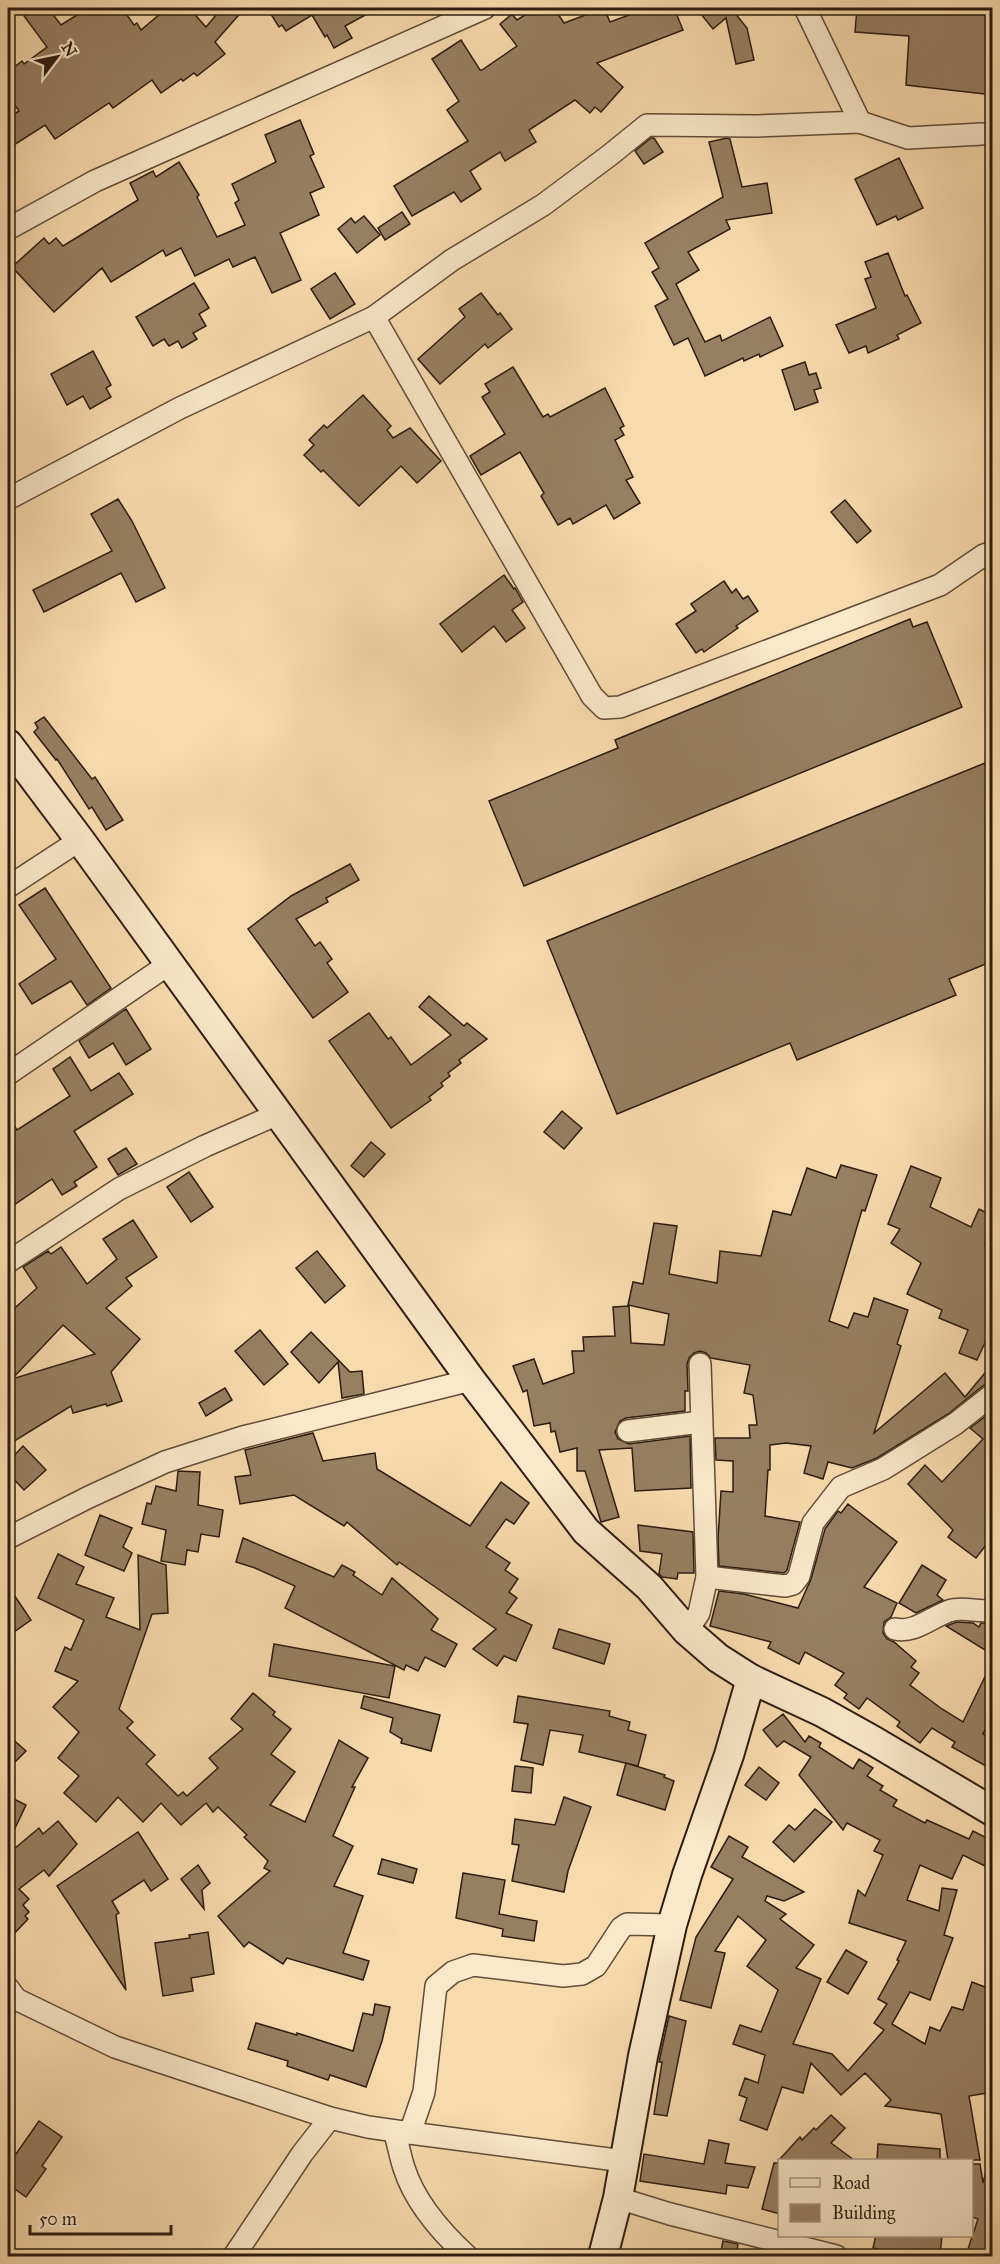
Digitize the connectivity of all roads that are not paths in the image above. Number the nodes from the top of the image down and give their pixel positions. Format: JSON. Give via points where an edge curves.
{"nodes":[{"id":1,"x":486,"y":8,"type":"edge"},
{"id":2,"x":806,"y":8,"type":"edge"},
{"id":3,"x":860,"y":122,"type":"junction"},
{"id":4,"x":981,"y":134,"type":"dead end"},
{"id":5,"x":8,"y":229,"type":"edge"},
{"id":6,"x":374,"y":317,"type":"junction"},
{"id":7,"x":8,"y":499,"type":"edge"},
{"id":8,"x":993,"y":552,"type":"edge"},
{"id":9,"x":8,"y":744,"type":"edge"},
{"id":10,"x":80,"y":840,"type":"junction"},
{"id":11,"x":8,"y":887,"type":"edge"},
{"id":12,"x":169,"y":964,"type":"junction"},
{"id":13,"x":8,"y":1074,"type":"edge"},
{"id":14,"x":278,"y":1114,"type":"junction"},
{"id":15,"x":8,"y":1262,"type":"edge"},
{"id":16,"x":700,"y":1364,"type":"dead end"},
{"id":17,"x":471,"y":1380,"type":"junction"},
{"id":18,"x":993,"y":1395,"type":"edge"},
{"id":19,"x":701,"y":1422,"type":"junction"},
{"id":20,"x":628,"y":1431,"type":"dead end"},
{"id":21,"x":8,"y":1538,"type":"edge"},
{"id":22,"x":707,"y":1577,"type":"junction"},
{"id":23,"x":993,"y":1610,"type":"edge"},
{"id":24,"x":895,"y":1629,"type":"dead end"},
{"id":25,"x":687,"y":1631,"type":"junction"},
{"id":26,"x":751,"y":1679,"type":"junction"},
{"id":27,"x":993,"y":1811,"type":"edge"},
{"id":28,"x":672,"y":1924,"type":"junction"},
{"id":29,"x":10,"y":1998,"type":"edge"},
{"id":30,"x":330,"y":2118,"type":"junction"},
{"id":31,"x":402,"y":2132,"type":"junction"},
{"id":32,"x":624,"y":2161,"type":"junction"},
{"id":33,"x":618,"y":2198,"type":"junction"},
{"id":34,"x":234,"y":2256,"type":"edge"},
{"id":35,"x":467,"y":2256,"type":"edge"},
{"id":36,"x":603,"y":2256,"type":"edge"},
{"id":37,"x":836,"y":2256,"type":"edge"}],
"edges":[{"from":1,"to":5,"type":"street","via":[[95,181]]},
{"from":2,"to":3,"type":"street"},
{"from":3,"to":4,"type":"street","via":[[908,138]]},
{"from":3,"to":6,"type":"street","via":[[647,125],[543,205],[452,260]]},
{"from":6,"to":7,"type":"street","via":[[180,408]]},
{"from":6,"to":8,"type":"street","via":[[592,696],[604,708],[620,707],[940,585]]},
{"from":9,"to":10,"type":"main road"},
{"from":10,"to":11,"type":"street"},
{"from":10,"to":12,"type":"main road"},
{"from":12,"to":13,"type":"street"},
{"from":12,"to":14,"type":"main road"},
{"from":14,"to":15,"type":"street","via":[[119,1189]]},
{"from":14,"to":17,"type":"main road"},
{"from":16,"to":19,"type":"street"},
{"from":17,"to":21,"type":"street","via":[[243,1437],[165,1462]]},
{"from":17,"to":25,"type":"main road","via":[[586,1531],[649,1587]]},
{"from":18,"to":22,"type":"street","via":[[883,1469],[841,1487],[813,1523],[799,1576],[793,1584]]},
{"from":19,"to":20,"type":"street"},
{"from":19,"to":22,"type":"street"},
{"from":22,"to":25,"type":"street","via":[[699,1613]]},
{"from":23,"to":24,"type":"street","via":[[957,1609],[907,1631]]},
{"from":25,"to":26,"type":"main road"},
{"from":26,"to":27,"type":"main road","via":[[822,1712]]},
{"from":26,"to":28,"type":"main road"},
{"from":28,"to":31,"type":"street","via":[[627,1924],[596,1966],[582,1974],[563,1976],[473,1965],[453,1972],[436,1986],[424,2092]]},
{"from":28,"to":32,"type":"main road","via":[[642,2056]]},
{"from":29,"to":30,"type":"street","via":[[115,2047]]},
{"from":30,"to":31,"type":"street"},
{"from":30,"to":34,"type":"street"},
{"from":31,"to":32,"type":"street"},
{"from":31,"to":35,"type":"street","via":[[405,2170],[424,2208],[445,2236]]},
{"from":32,"to":33,"type":"main road"},
{"from":33,"to":36,"type":"main road"},
{"from":33,"to":37,"type":"street"}]}
